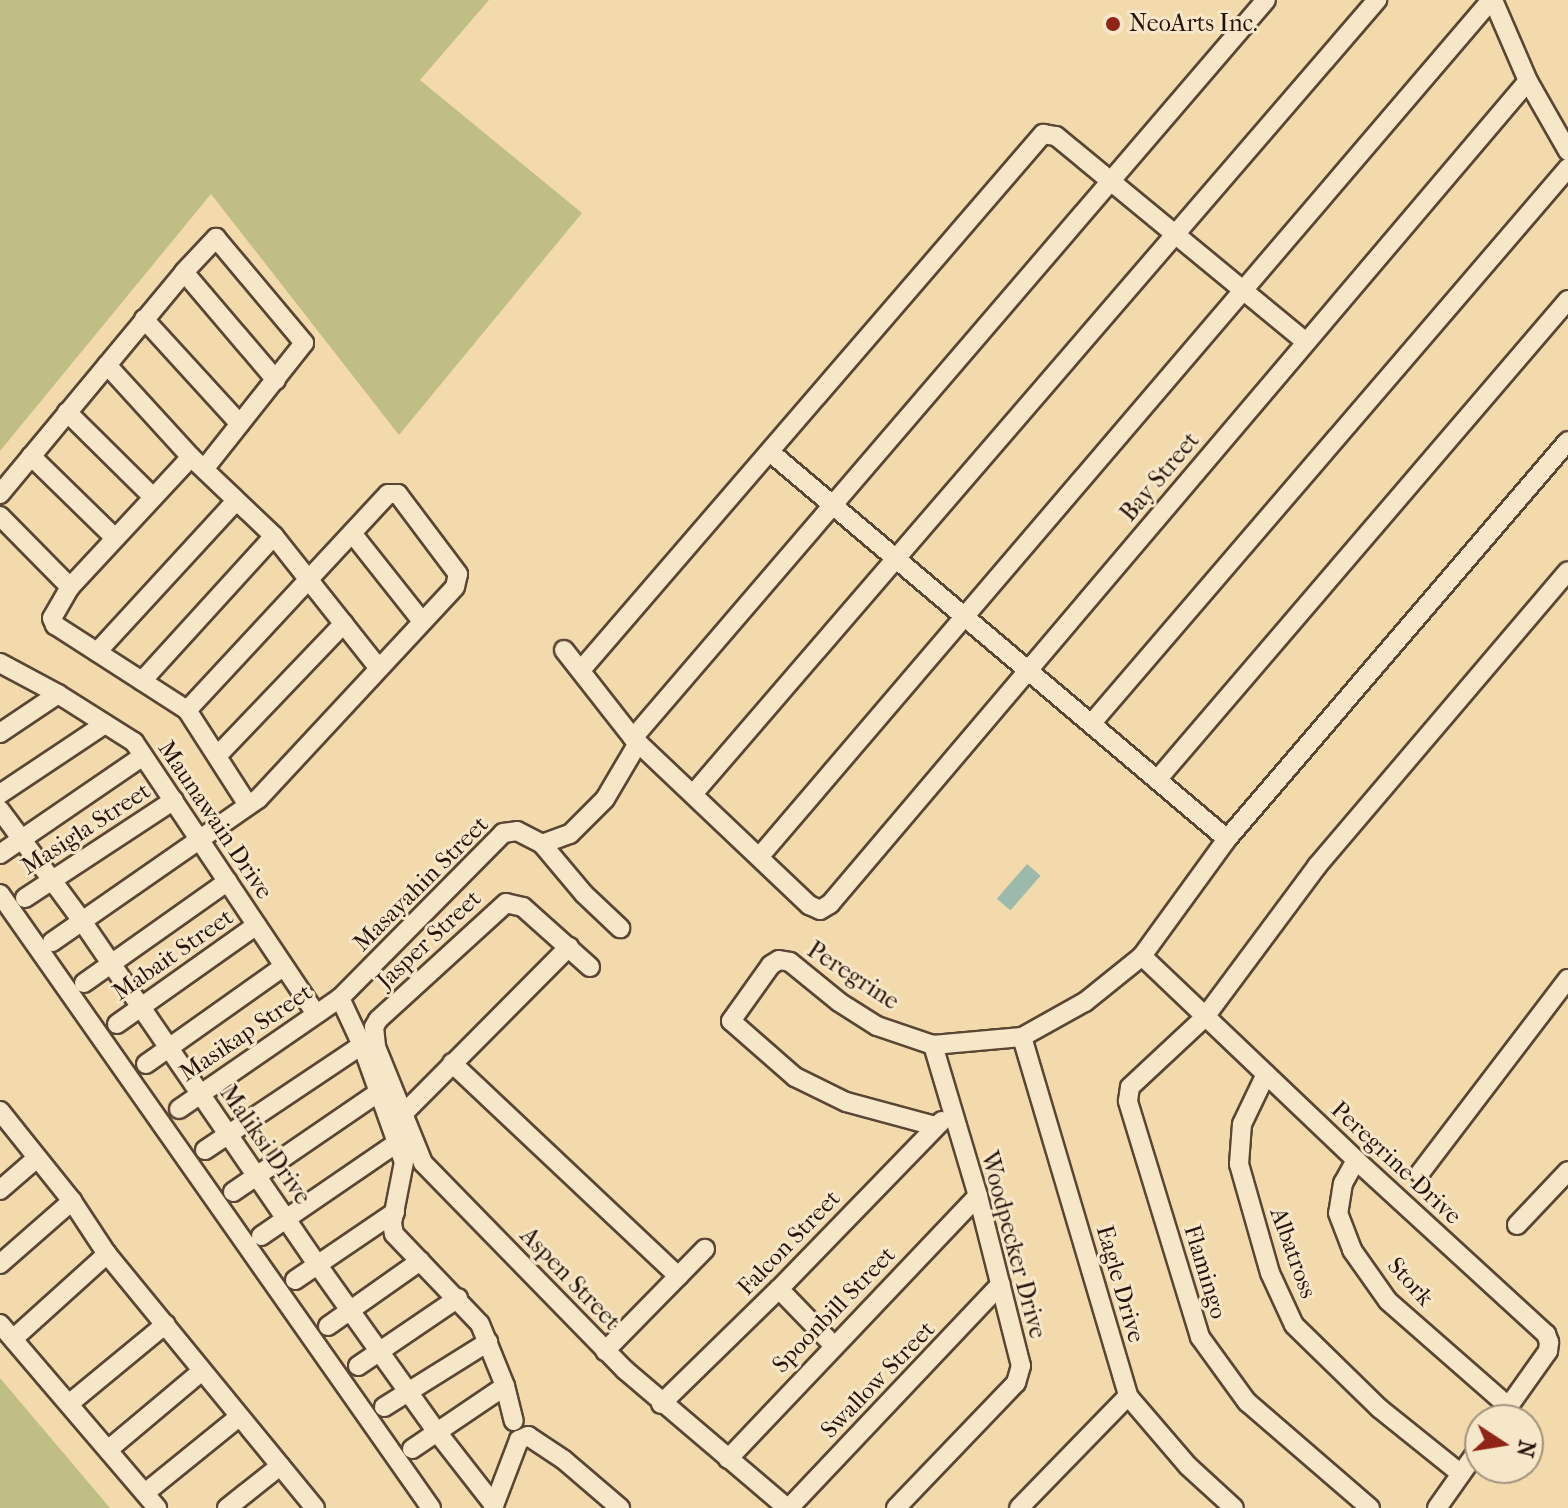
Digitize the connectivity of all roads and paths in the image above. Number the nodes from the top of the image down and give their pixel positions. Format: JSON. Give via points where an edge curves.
{"nodes":[{"id":1,"x":1266,"y":0,"type":"edge"},
{"id":2,"x":1377,"y":0,"type":"edge"},
{"id":3,"x":1492,"y":0,"type":"edge"},
{"id":4,"x":1528,"y":81,"type":"junction"},
{"id":5,"x":1568,"y":151,"type":"edge"},
{"id":6,"x":1568,"y":168,"type":"edge"},
{"id":7,"x":1112,"y":180,"type":"junction"},
{"id":8,"x":1177,"y":235,"type":"junction"},
{"id":9,"x":184,"y":272,"type":"junction"},
{"id":10,"x":1243,"y":290,"type":"junction"},
{"id":11,"x":1568,"y":300,"type":"edge"},
{"id":12,"x":144,"y":319,"type":"junction"},
{"id":13,"x":1306,"y":342,"type":"junction"},
{"id":14,"x":107,"y":365,"type":"junction"},
{"id":15,"x":276,"y":380,"type":"junction"},
{"id":16,"x":67,"y":412,"type":"junction"},
{"id":17,"x":240,"y":424,"type":"junction"},
{"id":18,"x":1568,"y":441,"type":"edge"},
{"id":19,"x":770,"y":452,"type":"junction"},
{"id":20,"x":31,"y":456,"type":"junction"},
{"id":21,"x":198,"y":463,"type":"junction"},
{"id":22,"x":0,"y":494,"type":"edge"},
{"id":23,"x":153,"y":497,"type":"junction"},
{"id":24,"x":236,"y":501,"type":"junction"},
{"id":25,"x":832,"y":504,"type":"junction"},
{"id":26,"x":0,"y":516,"type":"edge"},
{"id":27,"x":352,"y":533,"type":"junction"},
{"id":28,"x":274,"y":536,"type":"junction"},
{"id":29,"x":115,"y":538,"type":"junction"},
{"id":30,"x":895,"y":558,"type":"junction"},
{"id":31,"x":1568,"y":571,"type":"edge"},
{"id":32,"x":310,"y":579,"type":"junction"},
{"id":33,"x":70,"y":587,"type":"junction"},
{"id":34,"x":964,"y":617,"type":"junction"},
{"id":35,"x":421,"y":620,"type":"junction"},
{"id":36,"x":344,"y":623,"type":"junction"},
{"id":37,"x":564,"y":650,"type":"dead end"},
{"id":38,"x":97,"y":652,"type":"junction"},
{"id":39,"x":1,"y":663,"type":"edge"},
{"id":40,"x":378,"y":667,"type":"junction"},
{"id":41,"x":581,"y":670,"type":"junction"},
{"id":42,"x":1027,"y":670,"type":"junction"},
{"id":43,"x":142,"y":681,"type":"junction"},
{"id":44,"x":58,"y":694,"type":"junction"},
{"id":45,"x":187,"y":710,"type":"junction"},
{"id":46,"x":105,"y":724,"type":"junction"},
{"id":47,"x":1091,"y":724,"type":"junction"},
{"id":48,"x":0,"y":733,"type":"edge"},
{"id":49,"x":636,"y":740,"type":"junction"},
{"id":50,"x":218,"y":755,"type":"junction"},
{"id":51,"x":143,"y":756,"type":"junction"},
{"id":52,"x":1157,"y":780,"type":"junction"},
{"id":53,"x":694,"y":793,"type":"junction"},
{"id":54,"x":0,"y":794,"type":"edge"},
{"id":55,"x":174,"y":800,"type":"junction"},
{"id":56,"x":248,"y":805,"type":"junction"},
{"id":57,"x":0,"y":810,"type":"edge"},
{"id":58,"x":201,"y":838,"type":"junction"},
{"id":59,"x":22,"y":839,"type":"junction"},
{"id":60,"x":1227,"y":839,"type":"junction"},
{"id":61,"x":542,"y":844,"type":"junction"},
{"id":62,"x":0,"y":854,"type":"edge"},
{"id":63,"x":760,"y":856,"type":"junction"},
{"id":64,"x":52,"y":880,"type":"junction"},
{"id":65,"x":228,"y":881,"type":"junction"},
{"id":66,"x":0,"y":894,"type":"edge"},
{"id":67,"x":25,"y":898,"type":"dead end"},
{"id":68,"x":82,"y":921,"type":"junction"},
{"id":69,"x":257,"y":925,"type":"junction"},
{"id":70,"x":620,"y":928,"type":"dead end"},
{"id":71,"x":52,"y":942,"type":"dead end"},
{"id":72,"x":569,"y":947,"type":"junction"},
{"id":73,"x":1142,"y":956,"type":"junction"},
{"id":74,"x":112,"y":964,"type":"junction"},
{"id":75,"x":283,"y":967,"type":"junction"},
{"id":76,"x":590,"y":967,"type":"dead end"},
{"id":77,"x":1568,"y":979,"type":"edge"},
{"id":78,"x":84,"y":983,"type":"dead end"},
{"id":79,"x":340,"y":998,"type":"junction"},
{"id":80,"x":141,"y":1007,"type":"junction"},
{"id":81,"x":316,"y":1014,"type":"junction"},
{"id":82,"x":1205,"y":1017,"type":"junction"},
{"id":83,"x":117,"y":1024,"type":"dead end"},
{"id":84,"x":1022,"y":1037,"type":"junction"},
{"id":85,"x":362,"y":1045,"type":"junction"},
{"id":86,"x":933,"y":1045,"type":"junction"},
{"id":87,"x":169,"y":1047,"type":"junction"},
{"id":88,"x":452,"y":1063,"type":"junction"},
{"id":89,"x":146,"y":1064,"type":"dead end"},
{"id":90,"x":1266,"y":1074,"type":"junction"},
{"id":91,"x":379,"y":1092,"type":"junction"},
{"id":92,"x":201,"y":1093,"type":"junction"},
{"id":93,"x":179,"y":1109,"type":"dead end"},
{"id":94,"x":405,"y":1112,"type":"junction"},
{"id":95,"x":1,"y":1113,"type":"edge"},
{"id":96,"x":943,"y":1120,"type":"junction"},
{"id":97,"x":228,"y":1134,"type":"junction"},
{"id":98,"x":397,"y":1143,"type":"junction"},
{"id":99,"x":205,"y":1150,"type":"dead end"},
{"id":100,"x":37,"y":1158,"type":"junction"},
{"id":101,"x":1356,"y":1160,"type":"junction"},
{"id":102,"x":1568,"y":1171,"type":"edge"},
{"id":103,"x":1420,"y":1173,"type":"dead end"},
{"id":104,"x":258,"y":1175,"type":"junction"},
{"id":105,"x":0,"y":1190,"type":"edge"},
{"id":106,"x":233,"y":1192,"type":"dead end"},
{"id":107,"x":978,"y":1196,"type":"junction"},
{"id":108,"x":72,"y":1201,"type":"junction"},
{"id":109,"x":395,"y":1212,"type":"junction"},
{"id":110,"x":287,"y":1218,"type":"junction"},
{"id":111,"x":1517,"y":1225,"type":"dead end"},
{"id":112,"x":261,"y":1236,"type":"dead end"},
{"id":113,"x":705,"y":1249,"type":"dead end"},
{"id":114,"x":107,"y":1254,"type":"junction"},
{"id":115,"x":420,"y":1261,"type":"junction"},
{"id":116,"x":0,"y":1264,"type":"edge"},
{"id":117,"x":317,"y":1264,"type":"junction"},
{"id":118,"x":678,"y":1276,"type":"junction"},
{"id":119,"x":295,"y":1280,"type":"dead end"},
{"id":120,"x":1001,"y":1284,"type":"junction"},
{"id":121,"x":779,"y":1289,"type":"junction"},
{"id":122,"x":458,"y":1298,"type":"junction"},
{"id":123,"x":351,"y":1310,"type":"junction"},
{"id":124,"x":0,"y":1324,"type":"edge"},
{"id":125,"x":166,"y":1324,"type":"junction"},
{"id":126,"x":328,"y":1326,"type":"dead end"},
{"id":127,"x":13,"y":1339,"type":"junction"},
{"id":128,"x":488,"y":1342,"type":"junction"},
{"id":129,"x":833,"y":1345,"type":"junction"},
{"id":130,"x":380,"y":1351,"type":"junction"},
{"id":131,"x":605,"y":1351,"type":"junction"},
{"id":132,"x":358,"y":1366,"type":"dead end"},
{"id":133,"x":202,"y":1371,"type":"junction"},
{"id":134,"x":505,"y":1386,"type":"junction"},
{"id":135,"x":410,"y":1391,"type":"junction"},
{"id":136,"x":1128,"y":1396,"type":"junction"},
{"id":137,"x":70,"y":1403,"type":"junction"},
{"id":138,"x":661,"y":1404,"type":"junction"},
{"id":139,"x":1495,"y":1404,"type":"edge"},
{"id":140,"x":1510,"y":1404,"type":"edge"},
{"id":141,"x":384,"y":1407,"type":"dead end"},
{"id":142,"x":239,"y":1417,"type":"junction"},
{"id":143,"x":514,"y":1421,"type":"dead end"},
{"id":144,"x":437,"y":1432,"type":"junction"},
{"id":145,"x":109,"y":1449,"type":"junction"},
{"id":146,"x":412,"y":1449,"type":"dead end"},
{"id":147,"x":728,"y":1459,"type":"junction"},
{"id":148,"x":280,"y":1466,"type":"junction"},
{"id":149,"x":1464,"y":1470,"type":"edge"},
{"id":150,"x":1461,"y":1474,"type":"junction"},
{"id":151,"x":145,"y":1493,"type":"junction"},
{"id":152,"x":494,"y":1506,"type":"edge"},
{"id":153,"x":157,"y":1508,"type":"edge"},
{"id":154,"x":227,"y":1508,"type":"edge"},
{"id":155,"x":315,"y":1508,"type":"edge"},
{"id":156,"x":431,"y":1508,"type":"edge"},
{"id":157,"x":620,"y":1508,"type":"edge"},
{"id":158,"x":788,"y":1508,"type":"edge"},
{"id":159,"x":896,"y":1508,"type":"edge"},
{"id":160,"x":1019,"y":1508,"type":"edge"},
{"id":161,"x":1234,"y":1508,"type":"edge"},
{"id":162,"x":1370,"y":1508,"type":"edge"},
{"id":163,"x":1437,"y":1508,"type":"edge"}],
"edges":[{"from":1,"to":7,"type":"street"},
{"from":2,"to":8,"type":"street"},
{"from":3,"to":4,"type":"street"},
{"from":3,"to":10,"type":"street"},
{"from":4,"to":5,"type":"street"},
{"from":4,"to":13,"type":"street","name":"Bay Street"},
{"from":6,"to":47,"type":"street"},
{"from":7,"to":8,"type":"street"},
{"from":7,"to":19,"type":"street","via":[[1056,136],[1043,134]]},
{"from":7,"to":25,"type":"street"},
{"from":8,"to":10,"type":"street"},
{"from":8,"to":30,"type":"street"},
{"from":9,"to":12,"type":"street"},
{"from":9,"to":15,"type":"street"},
{"from":9,"to":15,"type":"street","via":[[212,239],[220,240],[304,343]]},
{"from":10,"to":13,"type":"street"},
{"from":10,"to":34,"type":"street"},
{"from":11,"to":52,"type":"street"},
{"from":12,"to":14,"type":"street"},
{"from":12,"to":17,"type":"street"},
{"from":13,"to":42,"type":"street","name":"Bay Street"},
{"from":14,"to":16,"type":"street"},
{"from":14,"to":21,"type":"street"},
{"from":15,"to":17,"type":"street"},
{"from":16,"to":20,"type":"street"},
{"from":16,"to":23,"type":"street"},
{"from":17,"to":21,"type":"street"},
{"from":18,"to":60,"type":"street","name":"Peregrine"},
{"from":19,"to":25,"type":"street"},
{"from":19,"to":41,"type":"street"},
{"from":20,"to":22,"type":"street"},
{"from":20,"to":29,"type":"street"},
{"from":21,"to":23,"type":"street"},
{"from":21,"to":24,"type":"street"},
{"from":23,"to":29,"type":"street"},
{"from":24,"to":28,"type":"street"},
{"from":24,"to":38,"type":"street"},
{"from":25,"to":30,"type":"street"},
{"from":25,"to":49,"type":"street"},
{"from":26,"to":33,"type":"street"},
{"from":27,"to":32,"type":"street"},
{"from":27,"to":35,"type":"street"},
{"from":27,"to":35,"type":"street","via":[[388,494],[398,494],[458,574],[455,587]]},
{"from":28,"to":32,"type":"street"},
{"from":28,"to":43,"type":"street"},
{"from":29,"to":33,"type":"street"},
{"from":30,"to":34,"type":"street"},
{"from":30,"to":53,"type":"street"},
{"from":31,"to":82,"type":"street","name":"Flamingo","via":[[1317,866]]},
{"from":32,"to":36,"type":"street"},
{"from":32,"to":45,"type":"street"},
{"from":33,"to":38,"type":"street","via":[[54,612],[55,625]]},
{"from":34,"to":42,"type":"street"},
{"from":34,"to":63,"type":"street"},
{"from":35,"to":40,"type":"street"},
{"from":36,"to":40,"type":"street"},
{"from":36,"to":50,"type":"street"},
{"from":37,"to":41,"type":"street"},
{"from":38,"to":43,"type":"street"},
{"from":39,"to":44,"type":"street","name":"Maunawain Drive"},
{"from":40,"to":56,"type":"street"},
{"from":41,"to":49,"type":"street"},
{"from":42,"to":47,"type":"street"},
{"from":42,"to":63,"type":"street","name":"Bay Street","via":[[830,904],[820,910],[809,905]]},
{"from":43,"to":45,"type":"street"},
{"from":44,"to":46,"type":"street","name":"Maunawain Drive"},
{"from":44,"to":48,"type":"street"},
{"from":45,"to":50,"type":"street"},
{"from":46,"to":51,"type":"street","name":"Maunawain Drive","via":[[134,742]]},
{"from":46,"to":54,"type":"street"},
{"from":47,"to":52,"type":"street"},
{"from":49,"to":53,"type":"street"},
{"from":49,"to":61,"type":"street","via":[[589,818],[570,834]]},
{"from":50,"to":56,"type":"street"},
{"from":51,"to":55,"type":"street","name":"Maunawain Drive"},
{"from":51,"to":59,"type":"street"},
{"from":52,"to":60,"type":"street"},
{"from":53,"to":63,"type":"street"},
{"from":55,"to":58,"type":"street","name":"Maunawain Drive"},
{"from":55,"to":64,"type":"street","name":"Masigla Street"},
{"from":56,"to":58,"type":"street"},
{"from":57,"to":59,"type":"street","name":"Maliksi Drive"},
{"from":58,"to":65,"type":"street","name":"Maunawain Drive"},
{"from":58,"to":68,"type":"street"},
{"from":59,"to":62,"type":"street"},
{"from":59,"to":64,"type":"street","name":"Maliksi Drive"},
{"from":60,"to":73,"type":"street","name":"Peregrine"},
{"from":61,"to":70,"type":"street"},
{"from":61,"to":79,"type":"street","name":"Masayahin Street","via":[[517,831],[503,833]]},
{"from":64,"to":67,"type":"street","name":"Masigla Street"},
{"from":64,"to":68,"type":"street","name":"Maliksi Drive"},
{"from":65,"to":69,"type":"street","name":"Maunawain Drive"},
{"from":65,"to":74,"type":"street"},
{"from":66,"to":156,"type":"street"},
{"from":68,"to":71,"type":"street"},
{"from":68,"to":74,"type":"street","name":"Maliksi Drive"},
{"from":69,"to":75,"type":"street","name":"Maunawain Drive"},
{"from":69,"to":80,"type":"street","name":"Mabait Street"},
{"from":72,"to":76,"type":"street","name":"Jasper Street"},
{"from":72,"to":88,"type":"street"},
{"from":72,"to":94,"type":"street","name":"Jasper Street","via":[[523,907],[506,903],[378,1020],[376,1047]]},
{"from":73,"to":82,"type":"street","name":"Peregrine Drive"},
{"from":73,"to":84,"type":"street","name":"Peregrine","via":[[1085,1002]]},
{"from":74,"to":78,"type":"street"},
{"from":74,"to":80,"type":"street","name":"Maliksi Drive"},
{"from":75,"to":81,"type":"street","name":"Maunawain Drive"},
{"from":75,"to":87,"type":"street"},
{"from":77,"to":103,"type":"street"},
{"from":79,"to":81,"type":"street","name":"Masikap Street"},
{"from":79,"to":85,"type":"street"},
{"from":80,"to":83,"type":"street","name":"Mabait Street"},
{"from":80,"to":87,"type":"street","name":"Maliksi Drive"},
{"from":81,"to":92,"type":"street","name":"Masikap Street"},
{"from":82,"to":90,"type":"street","name":"Peregrine Drive"},
{"from":82,"to":162,"type":"street","name":"Flamingo","via":[[1136,1078],[1128,1101],[1200,1337],[1247,1402]]},
{"from":84,"to":86,"type":"street","name":"Peregrine"},
{"from":84,"to":136,"type":"street","name":"Eagle Drive"},
{"from":85,"to":91,"type":"street"},
{"from":85,"to":97,"type":"street"},
{"from":86,"to":96,"type":"street","name":"Woodpecker Drive"},
{"from":86,"to":96,"type":"street","name":"Peregrine","via":[[877,1026],[790,962],[779,960],[731,1021],[795,1077],[846,1102]]},
{"from":87,"to":89,"type":"street"},
{"from":87,"to":92,"type":"street","name":"Maliksi Drive"},
{"from":88,"to":94,"type":"street"},
{"from":88,"to":118,"type":"street"},
{"from":90,"to":101,"type":"street","name":"Peregrine Drive"},
{"from":90,"to":150,"type":"street","name":"Albatross","via":[[1242,1124],[1239,1164],[1270,1273],[1294,1325],[1379,1408]]},
{"from":91,"to":98,"type":"street"},
{"from":91,"to":104,"type":"street"},
{"from":92,"to":93,"type":"street","name":"Masikap Street"},
{"from":92,"to":97,"type":"street","name":"Maliksi Drive"},
{"from":94,"to":131,"type":"street","name":"Aspen Street","via":[[423,1163]]},
{"from":95,"to":100,"type":"street"},
{"from":96,"to":107,"type":"street","name":"Woodpecker Drive"},
{"from":96,"to":121,"type":"street","name":"Falcon Street"},
{"from":97,"to":99,"type":"street"},
{"from":97,"to":104,"type":"street","name":"Maliksi Drive"},
{"from":98,"to":109,"type":"street","via":[[404,1169]]},
{"from":98,"to":110,"type":"street"},
{"from":100,"to":105,"type":"street"},
{"from":100,"to":108,"type":"street"},
{"from":101,"to":139,"type":"street","name":"Stork","via":[[1343,1183],[1338,1213],[1352,1250],[1388,1301]]},
{"from":101,"to":140,"type":"street","name":"Peregrine Drive","via":[[1546,1334],[1548,1351]]},
{"from":102,"to":111,"type":"street"},
{"from":104,"to":106,"type":"street"},
{"from":104,"to":110,"type":"street","name":"Maliksi Drive"},
{"from":107,"to":120,"type":"street","name":"Woodpecker Drive"},
{"from":107,"to":129,"type":"street","name":"Spoonbill Street"},
{"from":108,"to":114,"type":"street"},
{"from":108,"to":116,"type":"street"},
{"from":109,"to":115,"type":"street","via":[[394,1234]]},
{"from":109,"to":117,"type":"street"},
{"from":110,"to":112,"type":"street"},
{"from":110,"to":117,"type":"street","name":"Maliksi Drive"},
{"from":113,"to":118,"type":"street"},
{"from":114,"to":125,"type":"street"},
{"from":114,"to":127,"type":"street"},
{"from":115,"to":122,"type":"street"},
{"from":115,"to":123,"type":"street"},
{"from":117,"to":119,"type":"street"},
{"from":117,"to":123,"type":"street","name":"Maliksi Drive"},
{"from":118,"to":131,"type":"street"},
{"from":120,"to":158,"type":"street","name":"Swallow Street"},
{"from":120,"to":159,"type":"street","name":"Woodpecker Drive","via":[[1021,1366],[1016,1383]]},
{"from":121,"to":129,"type":"street"},
{"from":121,"to":138,"type":"street","name":"Falcon Street"},
{"from":122,"to":128,"type":"street"},
{"from":122,"to":130,"type":"street"},
{"from":123,"to":126,"type":"street"},
{"from":123,"to":130,"type":"street","name":"Maliksi Drive"},
{"from":124,"to":127,"type":"street"},
{"from":125,"to":133,"type":"street"},
{"from":125,"to":137,"type":"street"},
{"from":127,"to":137,"type":"street"},
{"from":128,"to":134,"type":"street"},
{"from":128,"to":135,"type":"street"},
{"from":129,"to":147,"type":"street","name":"Spoonbill Street"},
{"from":130,"to":132,"type":"street"},
{"from":130,"to":135,"type":"street","name":"Maliksi Drive"},
{"from":131,"to":138,"type":"street","name":"Aspen Street"},
{"from":133,"to":142,"type":"street"},
{"from":133,"to":145,"type":"street"},
{"from":134,"to":143,"type":"street"},
{"from":134,"to":144,"type":"street"},
{"from":135,"to":141,"type":"street"},
{"from":135,"to":144,"type":"street","name":"Maliksi Drive"},
{"from":136,"to":160,"type":"street"},
{"from":136,"to":161,"type":"street","name":"Eagle Drive","via":[[1188,1466]]},
{"from":137,"to":145,"type":"street"},
{"from":138,"to":147,"type":"street","name":"Aspen Street"},
{"from":142,"to":148,"type":"street"},
{"from":142,"to":151,"type":"street"},
{"from":144,"to":146,"type":"street"},
{"from":144,"to":152,"type":"street","name":"Maliksi Drive"},
{"from":145,"to":151,"type":"street"},
{"from":147,"to":158,"type":"street"},
{"from":148,"to":154,"type":"street"},
{"from":148,"to":155,"type":"street"},
{"from":149,"to":150,"type":"street"},
{"from":150,"to":163,"type":"street"},
{"from":151,"to":153,"type":"street"},
{"from":152,"to":157,"type":"street","via":[[519,1440],[528,1436]]}]}
